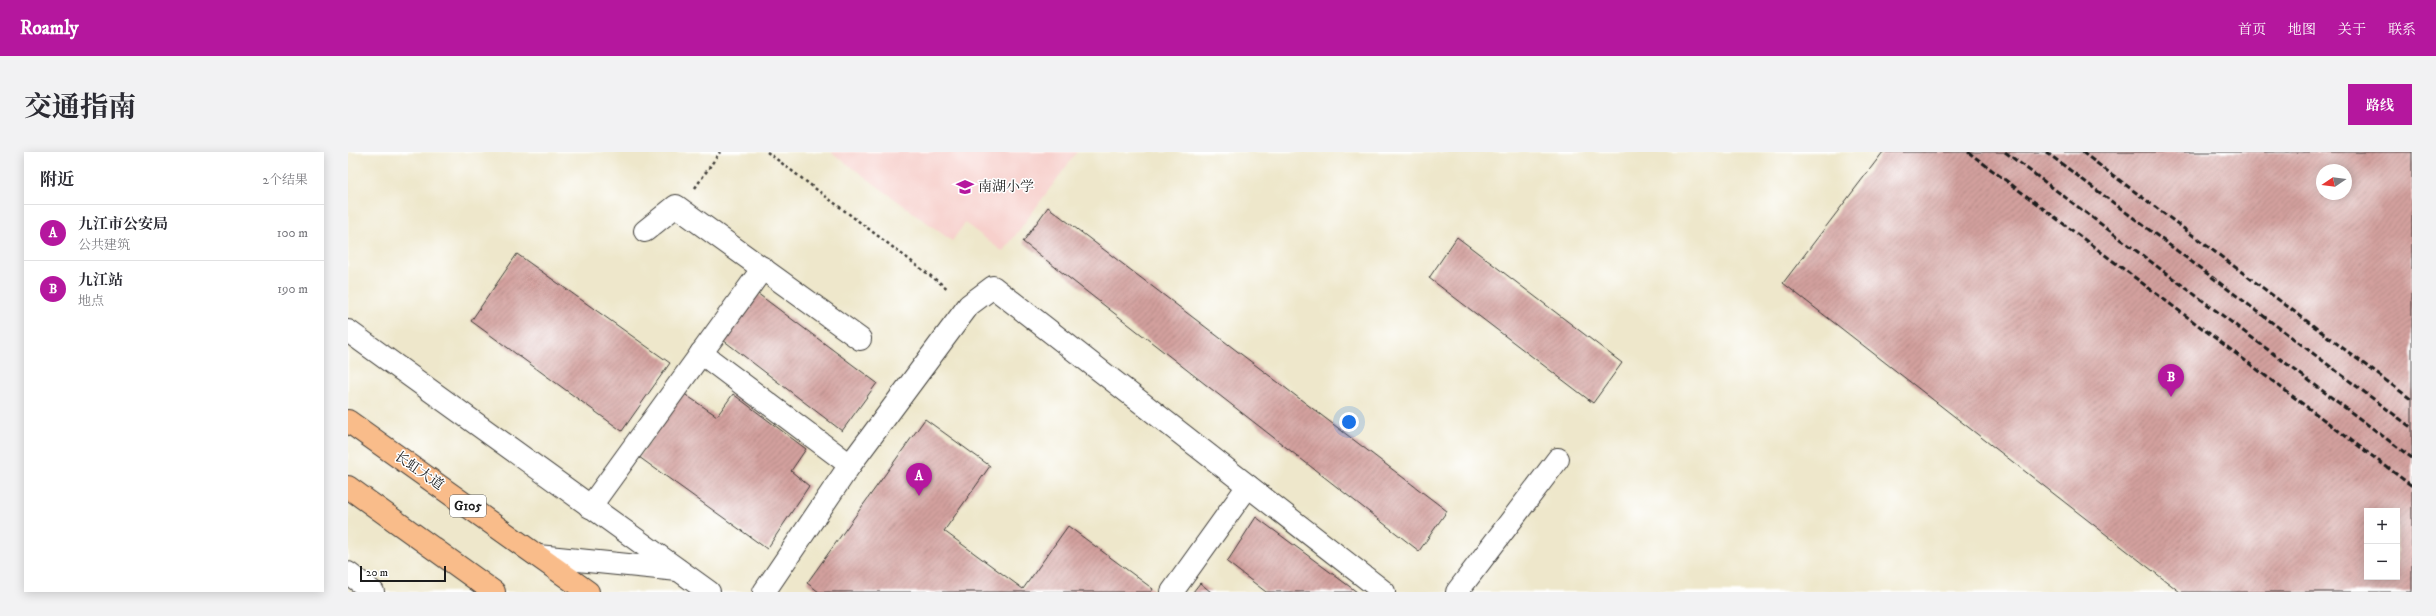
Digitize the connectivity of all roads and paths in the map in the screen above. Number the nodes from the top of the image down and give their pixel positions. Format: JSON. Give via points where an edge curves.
{"nodes":[{"id":1,"x":720,"y":152,"type":"edge"},
{"id":2,"x":766,"y":152,"type":"edge"},
{"id":3,"x":680,"y":209,"type":"junction"},
{"id":4,"x":645,"y":231,"type":"dead end"},
{"id":5,"x":763,"y":268,"type":"junction"},
{"id":6,"x":969,"y":305,"type":"junction"},
{"id":7,"x":348,"y":331,"type":"edge"},
{"id":8,"x":860,"y":338,"type":"dead end"},
{"id":9,"x":702,"y":353,"type":"junction"},
{"id":10,"x":348,"y":421,"type":"edge"},
{"id":11,"x":1558,"y":459,"type":"dead end"},
{"id":12,"x":850,"y":465,"type":"junction"},
{"id":13,"x":1248,"y":486,"type":"junction"},
{"id":14,"x":348,"y":487,"type":"edge"},
{"id":15,"x":590,"y":507,"type":"junction"},
{"id":16,"x":538,"y":556,"type":"junction"},
{"id":17,"x":679,"y":570,"type":"junction"},
{"id":18,"x":348,"y":573,"type":"edge"},
{"id":19,"x":373,"y":592,"type":"edge"},
{"id":20,"x":494,"y":592,"type":"edge"},
{"id":21,"x":588,"y":592,"type":"edge"},
{"id":22,"x":709,"y":592,"type":"edge"},
{"id":23,"x":764,"y":592,"type":"edge"},
{"id":24,"x":1172,"y":592,"type":"edge"},
{"id":25,"x":1384,"y":592,"type":"edge"},
{"id":26,"x":1458,"y":592,"type":"edge"}],
"edges":[{"from":1,"to":3,"type":"path"},
{"from":2,"to":6,"type":"path"},
{"from":3,"to":4,"type":"street","via":[[676,206]]},
{"from":3,"to":5,"type":"street"},
{"from":5,"to":8,"type":"street"},
{"from":5,"to":9,"type":"street"},
{"from":6,"to":12,"type":"street"},
{"from":6,"to":13,"type":"street","via":[[993,287]]},
{"from":7,"to":15,"type":"street"},
{"from":9,"to":12,"type":"street"},
{"from":9,"to":15,"type":"street"},
{"from":10,"to":16,"type":"highway","name":"长虹大道","number":"G105"},
{"from":11,"to":26,"type":"street"},
{"from":12,"to":23,"type":"street"},
{"from":13,"to":24,"type":"street"},
{"from":13,"to":25,"type":"street"},
{"from":14,"to":20,"type":"highway"},
{"from":15,"to":17,"type":"street"},
{"from":16,"to":17,"type":"street"},
{"from":16,"to":21,"type":"highway","name":"长虹大道","number":"G105"},
{"from":17,"to":22,"type":"street"},
{"from":18,"to":19,"type":"street"}]}
